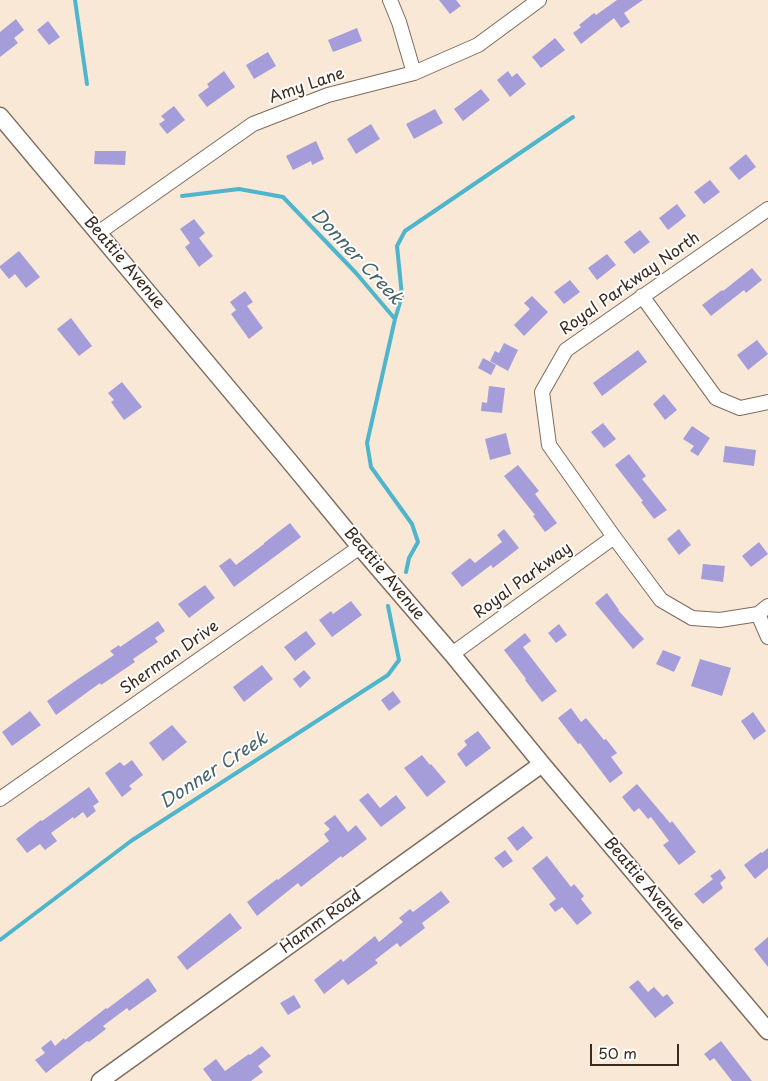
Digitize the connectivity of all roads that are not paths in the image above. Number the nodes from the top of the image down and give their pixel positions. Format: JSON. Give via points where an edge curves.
{"nodes":[{"id":1,"x":390,"y":0,"type":"edge"},
{"id":2,"x":540,"y":0,"type":"edge"},
{"id":3,"x":414,"y":73,"type":"junction"},
{"id":4,"x":0,"y":116,"type":"edge"},
{"id":5,"x":768,"y":210,"type":"edge"},
{"id":6,"x":98,"y":233,"type":"junction"},
{"id":7,"x":642,"y":296,"type":"junction"},
{"id":8,"x":768,"y":402,"type":"edge"},
{"id":9,"x":614,"y":537,"type":"junction"},
{"id":10,"x":360,"y":547,"type":"junction"},
{"id":11,"x":763,"y":610,"type":"edge"},
{"id":12,"x":768,"y":637,"type":"edge"},
{"id":13,"x":452,"y":654,"type":"junction"},
{"id":14,"x":542,"y":764,"type":"junction"},
{"id":15,"x":0,"y":799,"type":"edge"},
{"id":16,"x":768,"y":1031,"type":"edge"},
{"id":17,"x":100,"y":1081,"type":"edge"}],
"edges":[{"from":1,"to":3,"type":"street"},
{"from":2,"to":3,"type":"street","name":"Amy Lane","via":[[478,45]]},
{"from":3,"to":6,"type":"street","name":"Amy Lane","via":[[328,95],[253,124]]},
{"from":4,"to":6,"type":"street","name":"Beattie Avenue"},
{"from":5,"to":7,"type":"street","name":"Royal Parkway North"},
{"from":6,"to":10,"type":"street","name":"Beattie Avenue"},
{"from":7,"to":8,"type":"street","via":[[716,398],[740,408]]},
{"from":7,"to":9,"type":"street","name":"Royal Parkway North","via":[[566,350],[542,392],[549,445]]},
{"from":9,"to":11,"type":"street","name":"Royal Parkway North","via":[[660,600],[692,618],[720,620]]},
{"from":9,"to":13,"type":"street","name":"Royal Parkway"},
{"from":10,"to":13,"type":"street","name":"Beattie Avenue"},
{"from":10,"to":15,"type":"street","name":"Sherman Drive"},
{"from":11,"to":12,"type":"street"},
{"from":13,"to":14,"type":"street","name":"Beattie Avenue"},
{"from":14,"to":16,"type":"street","name":"Beattie Avenue"},
{"from":14,"to":17,"type":"street","name":"Hamm Road"}]}
